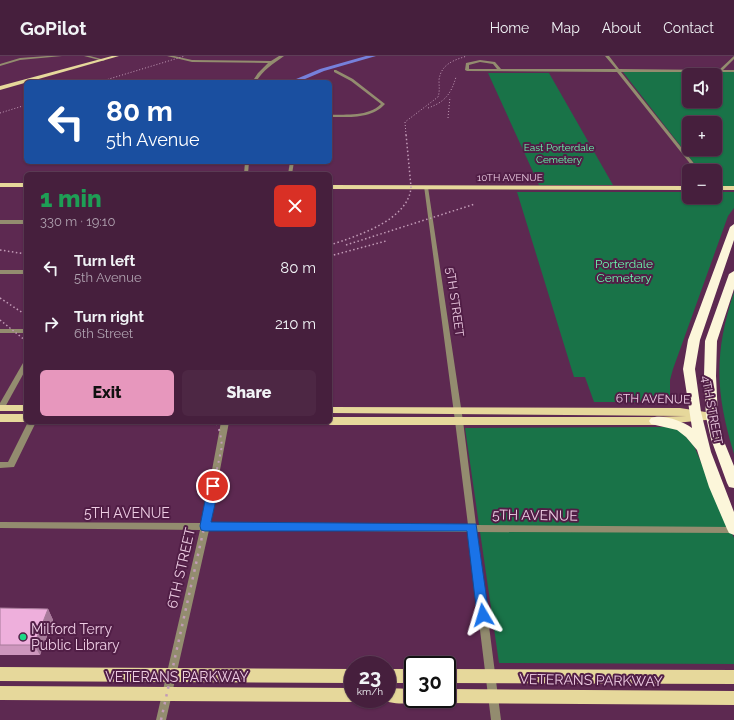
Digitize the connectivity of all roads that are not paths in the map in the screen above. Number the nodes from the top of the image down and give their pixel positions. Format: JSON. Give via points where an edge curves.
{"nodes":[{"id":1,"x":60,"y":56,"type":"edge"},
{"id":2,"x":86,"y":56,"type":"edge"},
{"id":3,"x":117,"y":56,"type":"edge"},
{"id":4,"x":169,"y":56,"type":"edge"},
{"id":5,"x":282,"y":56,"type":"edge"},
{"id":6,"x":607,"y":56,"type":"edge"},
{"id":7,"x":734,"y":57,"type":"edge"},
{"id":8,"x":103,"y":60,"type":"junction"},
{"id":9,"x":270,"y":62,"type":"junction"},
{"id":10,"x":0,"y":65,"type":"edge"},
{"id":11,"x":722,"y":69,"type":"edge"},
{"id":12,"x":500,"y":70,"type":"junction"},
{"id":13,"x":682,"y":70,"type":"edge"},
{"id":14,"x":722,"y":70,"type":"edge"},
{"id":15,"x":335,"y":71,"type":"dead end"},
{"id":16,"x":619,"y":71,"type":"junction"},
{"id":17,"x":734,"y":71,"type":"edge"},
{"id":18,"x":29,"y":80,"type":"edge"},
{"id":19,"x":255,"y":80,"type":"edge"},
{"id":20,"x":24,"y":81,"type":"edge"},
{"id":21,"x":0,"y":88,"type":"edge"},
{"id":22,"x":332,"y":116,"type":"edge"},
{"id":23,"x":692,"y":164,"type":"edge"},
{"id":24,"x":0,"y":185,"type":"edge"},
{"id":25,"x":24,"y":185,"type":"edge"},
{"id":26,"x":332,"y":187,"type":"edge"},
{"id":27,"x":426,"y":187,"type":"junction"},
{"id":28,"x":682,"y":188,"type":"edge"},
{"id":29,"x":722,"y":188,"type":"edge"},
{"id":30,"x":734,"y":188,"type":"edge"},
{"id":31,"x":0,"y":222,"type":"edge"},
{"id":32,"x":24,"y":222,"type":"edge"},
{"id":33,"x":734,"y":227,"type":"edge"},
{"id":34,"x":0,"y":272,"type":"edge"},
{"id":35,"x":24,"y":272,"type":"edge"},
{"id":36,"x":734,"y":274,"type":"edge"},
{"id":37,"x":0,"y":331,"type":"edge"},
{"id":38,"x":24,"y":331,"type":"edge"},
{"id":39,"x":24,"y":367,"type":"edge"},
{"id":40,"x":24,"y":408,"type":"edge"},
{"id":41,"x":0,"y":409,"type":"edge"},
{"id":42,"x":332,"y":410,"type":"edge"},
{"id":43,"x":458,"y":416,"type":"junction"},
{"id":44,"x":696,"y":416,"type":"junction"},
{"id":45,"x":712,"y":416,"type":"junction"},
{"id":46,"x":0,"y":418,"type":"edge"},
{"id":47,"x":24,"y":418,"type":"edge"},
{"id":48,"x":332,"y":421,"type":"edge"},
{"id":49,"x":655,"y":421,"type":"junction"},
{"id":50,"x":31,"y":424,"type":"edge"},
{"id":51,"x":225,"y":424,"type":"edge"},
{"id":52,"x":704,"y":452,"type":"junction"},
{"id":53,"x":0,"y":466,"type":"edge"},
{"id":54,"x":734,"y":483,"type":"edge"},
{"id":55,"x":0,"y":525,"type":"edge"},
{"id":56,"x":205,"y":526,"type":"junction"},
{"id":57,"x":472,"y":527,"type":"junction"},
{"id":58,"x":734,"y":530,"type":"edge"},
{"id":59,"x":0,"y":674,"type":"edge"},
{"id":60,"x":171,"y":675,"type":"junction"},
{"id":61,"x":344,"y":676,"type":"edge"},
{"id":62,"x":456,"y":676,"type":"edge"},
{"id":63,"x":491,"y":676,"type":"junction"},
{"id":64,"x":734,"y":677,"type":"edge"},
{"id":65,"x":0,"y":693,"type":"edge"},
{"id":66,"x":167,"y":694,"type":"junction"},
{"id":67,"x":344,"y":695,"type":"edge"},
{"id":68,"x":456,"y":696,"type":"edge"},
{"id":69,"x":493,"y":696,"type":"junction"},
{"id":70,"x":734,"y":698,"type":"edge"},
{"id":71,"x":161,"y":720,"type":"edge"},
{"id":72,"x":496,"y":720,"type":"edge"}],
"edges":[{"from":1,"to":10,"type":"street","via":[[20,59]]},
{"from":2,"to":8,"type":"street"},
{"from":3,"to":8,"type":"main road"},
{"from":4,"to":9,"type":"street","via":[[197,61]]},
{"from":5,"to":9,"type":"street"},
{"from":6,"to":16,"type":"street"},
{"from":7,"to":11,"type":"street"},
{"from":8,"to":18,"type":"main road"},
{"from":9,"to":19,"type":"street"},
{"from":12,"to":12,"type":"street","via":[[467,70],[467,64],[480,61],[494,63]]},
{"from":12,"to":16,"type":"street"},
{"from":13,"to":16,"type":"street"},
{"from":14,"to":17,"type":"street"},
{"from":15,"to":22,"type":"street","via":[[352,80],[383,104],[369,113]]},
{"from":16,"to":23,"type":"street"},
{"from":20,"to":21,"type":"main road"},
{"from":24,"to":25,"type":"main road"},
{"from":26,"to":27,"type":"main road","name":"10TH AVENUE"},
{"from":27,"to":28,"type":"main road","name":"10TH AVENUE"},
{"from":27,"to":43,"type":"street","name":"5TH STREET"},
{"from":29,"to":30,"type":"main road"},
{"from":31,"to":32,"type":"street"},
{"from":33,"to":44,"type":"highway","name":"4TH STREET","via":[[694,340],[689,369]]},
{"from":34,"to":35,"type":"street"},
{"from":36,"to":45,"type":"highway","name":"4TH STREET","via":[[711,341]]},
{"from":37,"to":38,"type":"street"},
{"from":39,"to":41,"type":"street"},
{"from":40,"to":41,"type":"main road"},
{"from":42,"to":43,"type":"main road","name":"6TH AVENUE"},
{"from":43,"to":44,"type":"main road","name":"6TH AVENUE"},
{"from":43,"to":48,"type":"main road","name":"6TH AVENUE"},
{"from":43,"to":49,"type":"main road","name":"6TH AVENUE"},
{"from":43,"to":57,"type":"street","name":"5TH STREET"},
{"from":44,"to":45,"type":"main road","name":"6TH AVENUE"},
{"from":44,"to":49,"type":"main road","name":"6TH AVENUE"},
{"from":44,"to":52,"type":"highway","name":"4TH STREET"},
{"from":45,"to":54,"type":"highway","name":"4TH STREET","via":[[717,439]]},
{"from":46,"to":47,"type":"main road"},
{"from":49,"to":52,"type":"highway","via":[[674,423],[684,428],[693,435]]},
{"from":50,"to":53,"type":"street","via":[[11,465]]},
{"from":51,"to":56,"type":"street","name":"6TH STREET"},
{"from":52,"to":58,"type":"highway","name":"4TH STREET"},
{"from":55,"to":56,"type":"street","name":"5TH AVENUE"},
{"from":56,"to":57,"type":"street","name":"5TH AVENUE"},
{"from":56,"to":60,"type":"street","name":"6TH STREET"},
{"from":57,"to":58,"type":"street","name":"5TH AVENUE"},
{"from":57,"to":63,"type":"street"},
{"from":59,"to":60,"type":"main road","name":"VETERANS PARKWAY"},
{"from":60,"to":61,"type":"main road","name":"VETERANS PARKWAY"},
{"from":60,"to":66,"type":"street","name":"6TH STREET"},
{"from":62,"to":63,"type":"main road","name":"VETERANS PARKWAY"},
{"from":63,"to":64,"type":"main road","name":"VETERANS PARKWAY"},
{"from":63,"to":69,"type":"street"},
{"from":65,"to":66,"type":"main road","name":"VETERANS PARKWAY"},
{"from":66,"to":67,"type":"main road","name":"VETERANS PARKWAY"},
{"from":66,"to":71,"type":"street","name":"6TH STREET"},
{"from":68,"to":69,"type":"main road","name":"VETERANS PARKWAY"},
{"from":69,"to":70,"type":"main road","name":"VETERANS PARKWAY"},
{"from":69,"to":72,"type":"street"}]}
